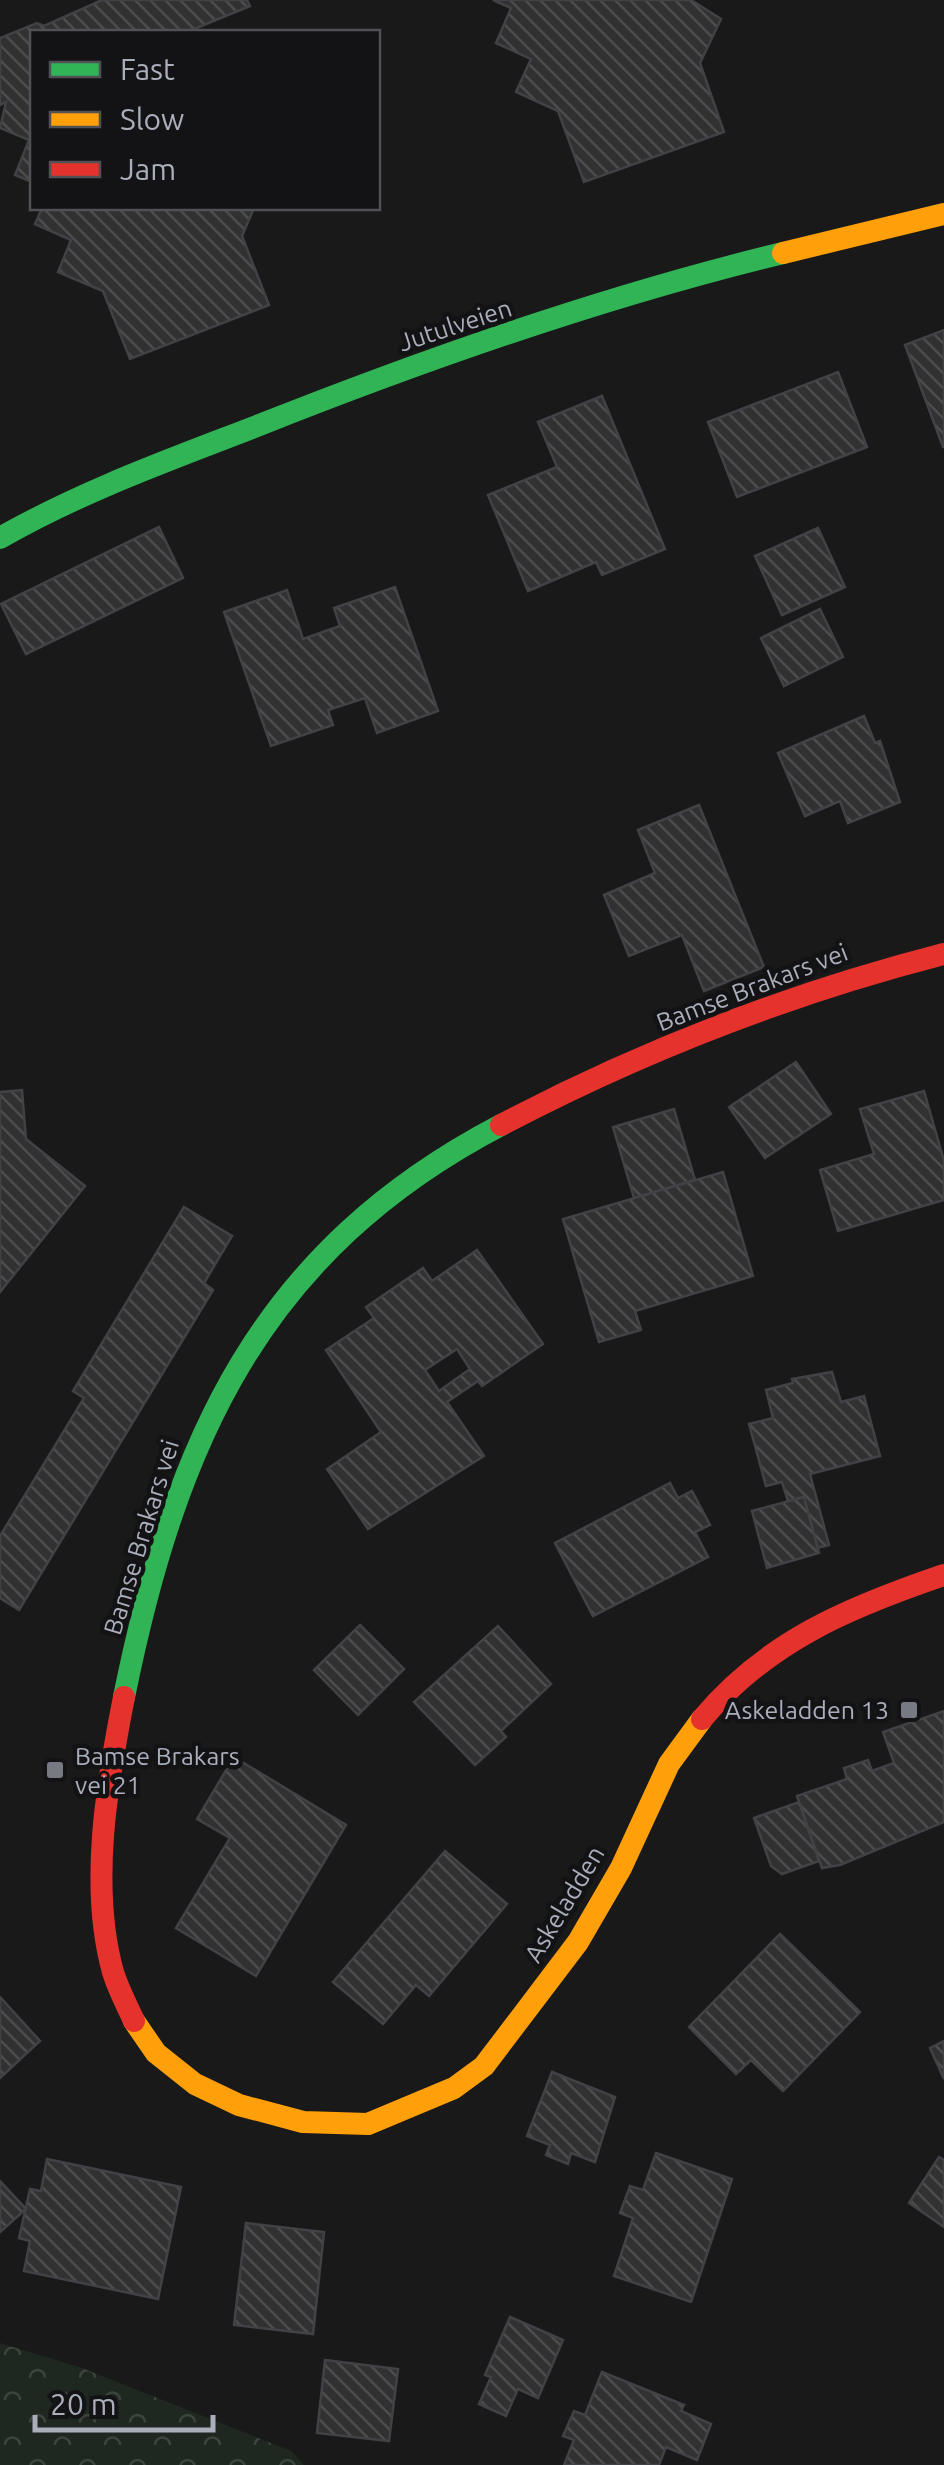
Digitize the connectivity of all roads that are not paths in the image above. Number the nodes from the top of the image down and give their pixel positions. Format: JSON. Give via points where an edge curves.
{"nodes":[{"id":1,"x":944,"y":214,"type":"edge"},
{"id":2,"x":0,"y":538,"type":"edge"},
{"id":3,"x":944,"y":954,"type":"edge"},
{"id":4,"x":944,"y":1575,"type":"edge"},
{"id":5,"x":174,"y":2070,"type":"joint"}],
"edges":[{"from":1,"to":2,"type":"street","name":"Jutulveien","via":[[699,272],[368,383],[65,501]]},
{"from":3,"to":5,"type":"street","name":"Bamse Brakars vei","via":[[856,976],[581,1081],[480,1136],[366,1216],[295,1282],[248,1348],[201,1439],[164,1542],[117,1729],[106,1814],[105,1914],[116,1976],[134,2026]]},
{"from":4,"to":5,"type":"street","name":"Askeladden","via":[[865,1601],[756,1662],[672,1756],[611,1888],[544,1991],[473,2077],[364,2126],[282,2118],[219,2098]]}]}
